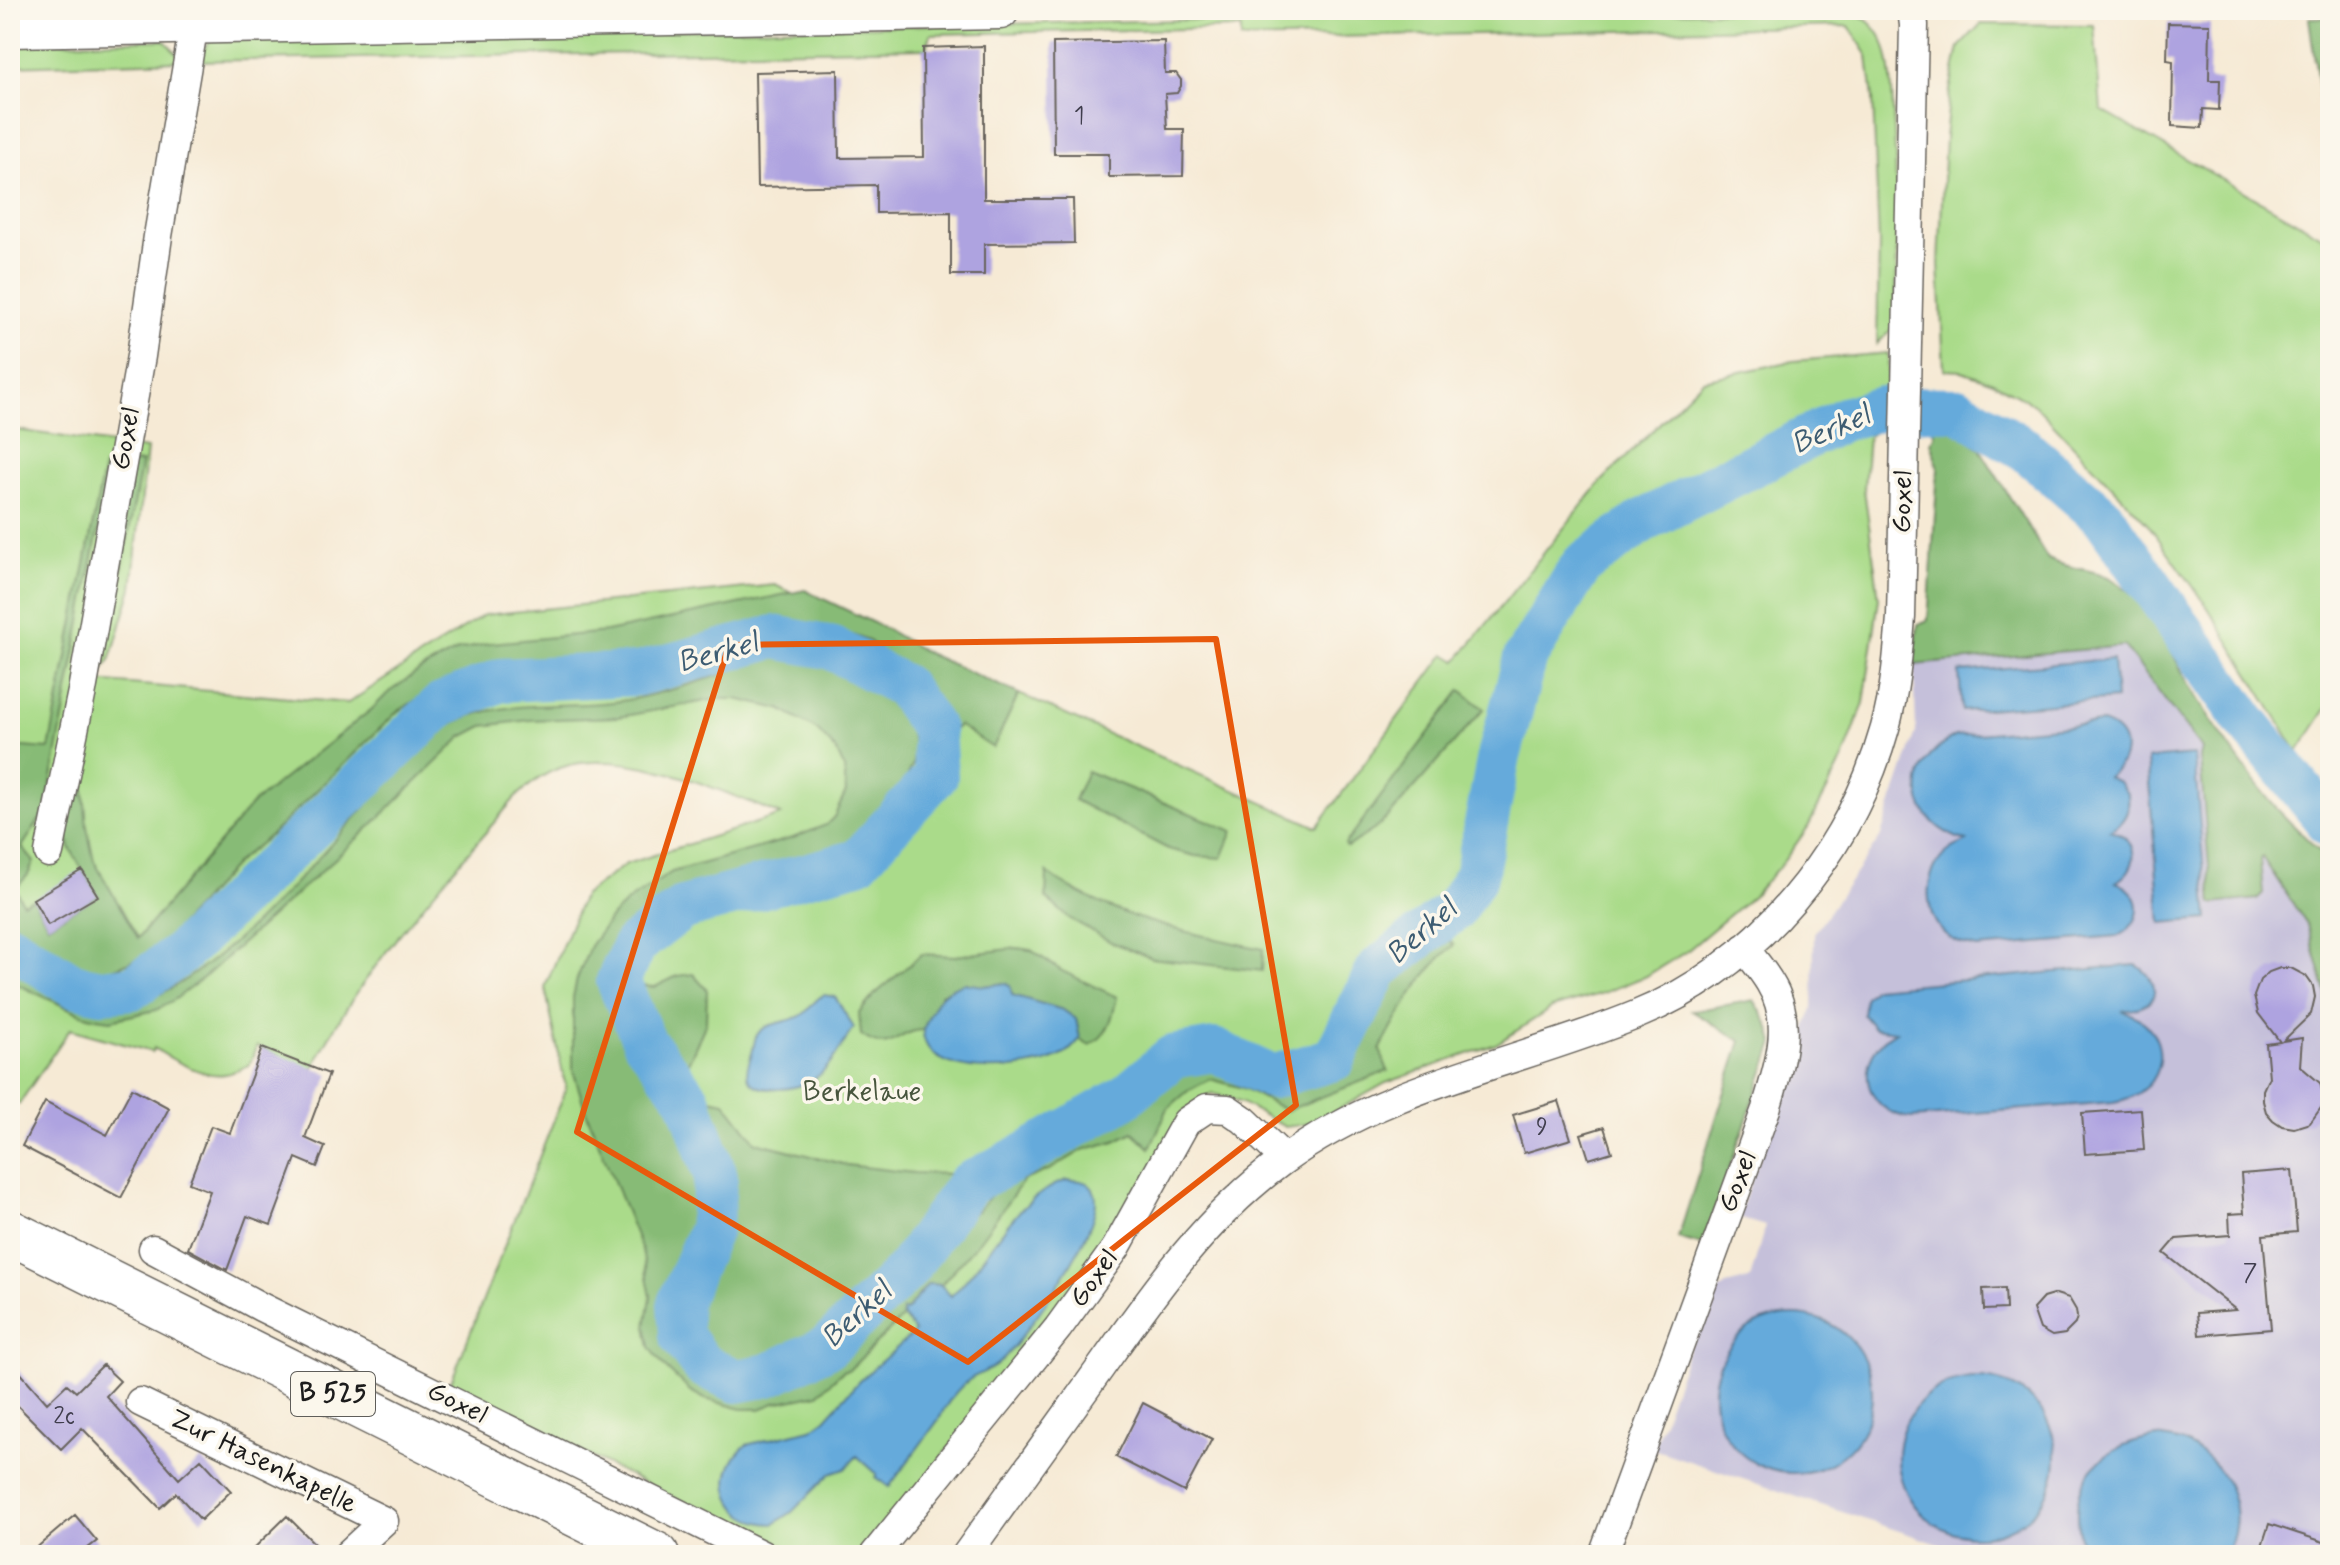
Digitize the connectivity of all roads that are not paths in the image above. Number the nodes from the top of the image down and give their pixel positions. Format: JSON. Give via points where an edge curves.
{"nodes":[{"id":1,"x":1000,"y":10,"type":"edge"},
{"id":2,"x":1912,"y":10,"type":"edge"},
{"id":3,"x":194,"y":24,"type":"junction"},
{"id":4,"x":10,"y":28,"type":"edge"},
{"id":5,"x":49,"y":853,"type":"dead end"},
{"id":6,"x":1744,"y":948,"type":"junction"},
{"id":7,"x":1285,"y":1159,"type":"junction"},
{"id":8,"x":10,"y":1232,"type":"edge"},
{"id":9,"x":153,"y":1249,"type":"dead end"},
{"id":10,"x":140,"y":1402,"type":"dead end"},
{"id":11,"x":347,"y":1555,"type":"edge"},
{"id":12,"x":657,"y":1555,"type":"edge"},
{"id":13,"x":762,"y":1555,"type":"edge"},
{"id":14,"x":874,"y":1555,"type":"edge"},
{"id":15,"x":966,"y":1555,"type":"edge"},
{"id":16,"x":1603,"y":1555,"type":"edge"}],
"edges":[{"from":1,"to":3,"type":"street"},
{"from":2,"to":6,"type":"street","name":"Goxel","via":[[1897,666],[1886,726],[1857,802],[1828,854]]},
{"from":3,"to":4,"type":"street"},
{"from":3,"to":5,"type":"street","name":"Goxel","via":[[141,356]]},
{"from":6,"to":7,"type":"street","name":"Goxel","via":[[1657,1006],[1388,1101]]},
{"from":6,"to":16,"type":"street","name":"Goxel","via":[[1774,990],[1784,1020],[1781,1059]]},
{"from":7,"to":14,"type":"street","name":"Goxel","via":[[1228,1109],[1207,1108],[1186,1122],[1108,1260]]},
{"from":7,"to":15,"type":"street","name":"Goxel","via":[[1199,1237],[1159,1286]]},
{"from":8,"to":12,"type":"main road","number":"B 525"},
{"from":9,"to":13,"type":"street","name":"Goxel"},
{"from":10,"to":11,"type":"street","name":"Zur Hasenkapelle","via":[[384,1521]]}]}
